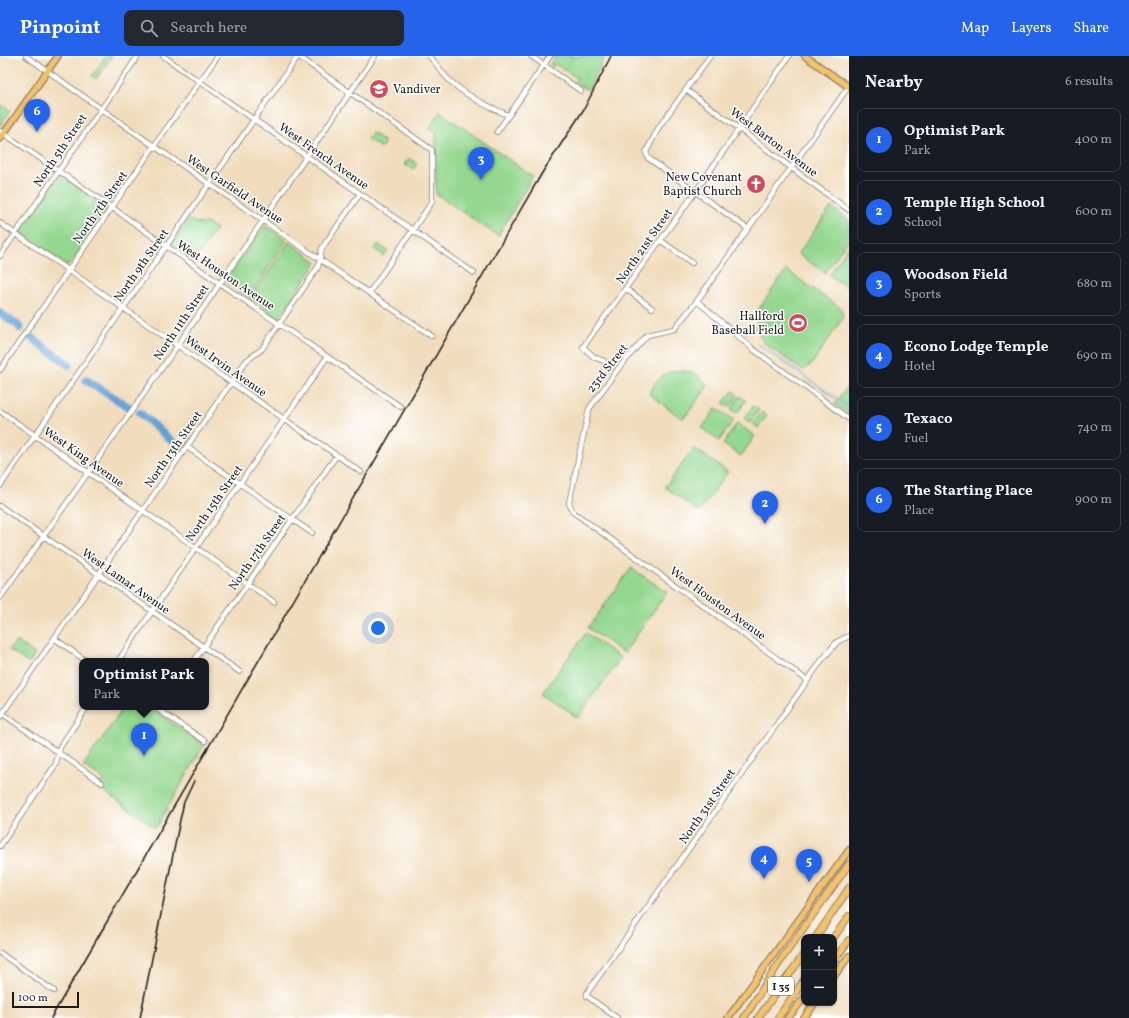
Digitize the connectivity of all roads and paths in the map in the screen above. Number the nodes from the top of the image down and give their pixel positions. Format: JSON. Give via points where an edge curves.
{"nodes":[{"id":1,"x":26,"y":56,"type":"edge"},
{"id":2,"x":58,"y":56,"type":"edge"},
{"id":3,"x":138,"y":56,"type":"edge"},
{"id":4,"x":163,"y":56,"type":"edge"},
{"id":5,"x":218,"y":56,"type":"edge"},
{"id":6,"x":298,"y":56,"type":"edge"},
{"id":7,"x":375,"y":56,"type":"edge"},
{"id":8,"x":429,"y":56,"type":"edge"},
{"id":9,"x":531,"y":56,"type":"edge"},
{"id":10,"x":550,"y":56,"type":"edge"},
{"id":11,"x":710,"y":56,"type":"edge"},
{"id":12,"x":789,"y":56,"type":"edge"},
{"id":13,"x":805,"y":56,"type":"edge"},
{"id":14,"x":544,"y":65,"type":"junction"},
{"id":15,"x":48,"y":71,"type":"junction"},
{"id":16,"x":200,"y":82,"type":"junction"},
{"id":17,"x":849,"y":86,"type":"edge"},
{"id":18,"x":686,"y":90,"type":"junction"},
{"id":19,"x":582,"y":91,"type":"dead end"},
{"id":20,"x":351,"y":93,"type":"junction"},
{"id":21,"x":101,"y":108,"type":"junction"},
{"id":22,"x":508,"y":115,"type":"junction"},
{"id":23,"x":254,"y":119,"type":"junction"},
{"id":24,"x":740,"y":128,"type":"junction"},
{"id":25,"x":497,"y":132,"type":"dead end"},
{"id":26,"x":1,"y":135,"type":"edge"},
{"id":27,"x":154,"y":146,"type":"junction"},
{"id":28,"x":307,"y":157,"type":"junction"},
{"id":29,"x":792,"y":168,"type":"junction"},
{"id":30,"x":58,"y":170,"type":"junction"},
{"id":31,"x":209,"y":183,"type":"junction"},
{"id":32,"x":696,"y":190,"type":"junction"},
{"id":33,"x":360,"y":194,"type":"junction"},
{"id":34,"x":112,"y":208,"type":"junction"},
{"id":35,"x":849,"y":210,"type":"edge"},
{"id":36,"x":263,"y":220,"type":"junction"},
{"id":37,"x":0,"y":224,"type":"edge"},
{"id":38,"x":748,"y":229,"type":"junction"},
{"id":39,"x":413,"y":230,"type":"junction"},
{"id":40,"x":15,"y":234,"type":"junction"},
{"id":41,"x":660,"y":240,"type":"junction"},
{"id":42,"x":166,"y":246,"type":"junction"},
{"id":43,"x":0,"y":256,"type":"edge"},
{"id":44,"x":320,"y":259,"type":"junction"},
{"id":45,"x":692,"y":263,"type":"dead end"},
{"id":46,"x":68,"y":271,"type":"junction"},
{"id":47,"x":474,"y":273,"type":"dead end"},
{"id":48,"x":219,"y":284,"type":"junction"},
{"id":49,"x":626,"y":288,"type":"junction"},
{"id":50,"x":369,"y":293,"type":"junction"},
{"id":51,"x":697,"y":301,"type":"junction"},
{"id":52,"x":123,"y":308,"type":"junction"},
{"id":53,"x":652,"y":308,"type":"dead end"},
{"id":54,"x":279,"y":323,"type":"junction"},
{"id":55,"x":432,"y":336,"type":"dead end"},
{"id":56,"x":178,"y":345,"type":"junction"},
{"id":57,"x":327,"y":357,"type":"junction"},
{"id":58,"x":604,"y":361,"type":"dead end"},
{"id":59,"x":0,"y":370,"type":"edge"},
{"id":60,"x":231,"y":382,"type":"junction"},
{"id":61,"x":401,"y":407,"type":"dead end"},
{"id":62,"x":0,"y":411,"type":"edge"},
{"id":63,"x":284,"y":419,"type":"junction"},
{"id":64,"x":849,"y":419,"type":"edge"},
{"id":65,"x":35,"y":435,"type":"junction"},
{"id":66,"x":187,"y":447,"type":"junction"},
{"id":67,"x":338,"y":456,"type":"junction"},
{"id":68,"x":88,"y":472,"type":"junction"},
{"id":69,"x":361,"y":472,"type":"dead end"},
{"id":70,"x":240,"y":483,"type":"junction"},
{"id":71,"x":0,"y":486,"type":"edge"},
{"id":72,"x":0,"y":506,"type":"edge"},
{"id":73,"x":142,"y":510,"type":"junction"},
{"id":74,"x":292,"y":519,"type":"junction"},
{"id":75,"x":312,"y":533,"type":"dead end"},
{"id":76,"x":44,"y":536,"type":"junction"},
{"id":77,"x":617,"y":543,"type":"joint"},
{"id":78,"x":196,"y":547,"type":"junction"},
{"id":79,"x":99,"y":574,"type":"junction"},
{"id":80,"x":248,"y":583,"type":"junction"},
{"id":81,"x":0,"y":598,"type":"edge"},
{"id":82,"x":274,"y":602,"type":"dead end"},
{"id":83,"x":152,"y":612,"type":"junction"},
{"id":84,"x":849,"y":636,"type":"edge"},
{"id":85,"x":54,"y":638,"type":"junction"},
{"id":86,"x":204,"y":646,"type":"junction"},
{"id":87,"x":82,"y":658,"type":"edge"},
{"id":88,"x":120,"y":658,"type":"edge"},
{"id":89,"x":196,"y":658,"type":"edge"},
{"id":90,"x":240,"y":672,"type":"dead end"},
{"id":91,"x":807,"y":680,"type":"junction"},
{"id":92,"x":85,"y":710,"type":"edge"},
{"id":93,"x":162,"y":710,"type":"edge"},
{"id":94,"x":1,"y":714,"type":"edge"},
{"id":95,"x":205,"y":741,"type":"dead end"},
{"id":96,"x":59,"y":754,"type":"junction"},
{"id":97,"x":102,"y":783,"type":"dead end"},
{"id":98,"x":0,"y":846,"type":"edge"},
{"id":99,"x":849,"y":850,"type":"edge"},
{"id":100,"x":849,"y":864,"type":"edge"},
{"id":101,"x":849,"y":888,"type":"edge"},
{"id":102,"x":849,"y":916,"type":"edge"},
{"id":103,"x":818,"y":934,"type":"edge"},
{"id":104,"x":836,"y":934,"type":"edge"},
{"id":105,"x":849,"y":940,"type":"edge"},
{"id":106,"x":0,"y":953,"type":"edge"},
{"id":107,"x":837,"y":956,"type":"edge"},
{"id":108,"x":849,"y":956,"type":"edge"},
{"id":109,"x":801,"y":958,"type":"edge"},
{"id":110,"x":837,"y":972,"type":"edge"},
{"id":111,"x":801,"y":984,"type":"edge"},
{"id":112,"x":54,"y":991,"type":"dead end"},
{"id":113,"x":801,"y":1002,"type":"edge"},
{"id":114,"x":813,"y":1006,"type":"edge"},
{"id":115,"x":730,"y":1017,"type":"edge"},
{"id":116,"x":617,"y":1018,"type":"edge"},
{"id":117,"x":744,"y":1018,"type":"edge"},
{"id":118,"x":758,"y":1018,"type":"edge"},
{"id":119,"x":778,"y":1018,"type":"edge"},
{"id":120,"x":788,"y":1018,"type":"edge"},
{"id":121,"x":804,"y":1018,"type":"edge"}],
"edges":[{"from":1,"to":15,"type":"street","name":"West Garfield Avenue"},
{"from":2,"to":15,"type":"main road"},
{"from":3,"to":21,"type":"street","name":"North 5th Street"},
{"from":4,"to":16,"type":"street","name":"West French Avenue"},
{"from":5,"to":16,"type":"street","name":"North 7th Street"},
{"from":6,"to":20,"type":"street"},
{"from":6,"to":23,"type":"street","name":"North 9th Street"},
{"from":7,"to":20,"type":"street","name":"North 11th Street"},
{"from":8,"to":22,"type":"street","via":[[461,90],[477,101]]},
{"from":9,"to":14,"type":"street"},
{"from":10,"to":14,"type":"street"},
{"from":11,"to":18,"type":"street"},
{"from":12,"to":24,"type":"street","name":"North 21st Street"},
{"from":13,"to":17,"type":"main road"},
{"from":14,"to":19,"type":"street"},
{"from":14,"to":22,"type":"street"},
{"from":15,"to":21,"type":"street","name":"West Garfield Avenue"},
{"from":15,"to":26,"type":"main road"},
{"from":16,"to":23,"type":"street","name":"West French Avenue"},
{"from":16,"to":27,"type":"street","name":"North 7th Street"},
{"from":17,"to":29,"type":"street","name":"23rd Street"},
{"from":18,"to":24,"type":"street","name":"West Barton Avenue"},
{"from":18,"to":32,"type":"street","via":[[659,127],[646,152],[648,158]]},
{"from":20,"to":28,"type":"street","name":"North 11th Street"},
{"from":20,"to":39,"type":"street","via":[[432,150],[432,202]]},
{"from":21,"to":27,"type":"street","name":"West Garfield Avenue"},
{"from":21,"to":30,"type":"street","name":"North 5th Street"},
{"from":22,"to":25,"type":"street"},
{"from":23,"to":28,"type":"street","name":"West French Avenue"},
{"from":23,"to":31,"type":"street","name":"North 9th Street"},
{"from":24,"to":29,"type":"street","name":"West Barton Avenue"},
{"from":24,"to":32,"type":"street","name":"North 21st Street"},
{"from":26,"to":30,"type":"street","name":"West Houston Avenue"},
{"from":27,"to":31,"type":"street","name":"West Garfield Avenue"},
{"from":27,"to":34,"type":"street","name":"North 7th Street"},
{"from":28,"to":33,"type":"street","name":"West French Avenue"},
{"from":28,"to":36,"type":"street","name":"North 11th Street"},
{"from":29,"to":35,"type":"street","name":"West Barton Avenue"},
{"from":29,"to":38,"type":"street","name":"23rd Street"},
{"from":30,"to":34,"type":"street","name":"West Houston Avenue"},
{"from":30,"to":40,"type":"street","name":"North 5th Street"},
{"from":31,"to":36,"type":"street","name":"West Garfield Avenue"},
{"from":31,"to":42,"type":"street","name":"North 9th Street"},
{"from":32,"to":38,"type":"street"},
{"from":32,"to":41,"type":"street","name":"North 21st Street"},
{"from":33,"to":39,"type":"street","name":"West French Avenue"},
{"from":33,"to":44,"type":"street","name":"North 13th Street","via":[[322,248]]},
{"from":34,"to":42,"type":"street","name":"West Houston Avenue"},
{"from":34,"to":46,"type":"street","name":"North 7th Street"},
{"from":36,"to":44,"type":"street","name":"West Garfield Avenue"},
{"from":36,"to":48,"type":"street","name":"North 11th Street"},
{"from":37,"to":40,"type":"street","name":"West Irvin Avenue"},
{"from":38,"to":51,"type":"street","name":"23rd Street"},
{"from":39,"to":47,"type":"street","name":"West French Avenue"},
{"from":39,"to":50,"type":"street"},
{"from":40,"to":43,"type":"street","name":"North 5th Street"},
{"from":40,"to":46,"type":"street","name":"West Irvin Avenue"},
{"from":41,"to":45,"type":"street"},
{"from":41,"to":49,"type":"street","name":"North 21st Street"},
{"from":42,"to":48,"type":"street","name":"West Houston Avenue"},
{"from":42,"to":52,"type":"street","name":"North 9th Street"},
{"from":44,"to":50,"type":"street","name":"West Garfield Avenue"},
{"from":44,"to":54,"type":"street","name":"North 13th Street","via":[[318,267]]},
{"from":46,"to":52,"type":"street","name":"West Irvin Avenue"},
{"from":46,"to":59,"type":"street","name":"North 7th Street"},
{"from":48,"to":54,"type":"street","name":"West Houston Avenue"},
{"from":48,"to":56,"type":"street","name":"North 11th Street"},
{"from":49,"to":53,"type":"street"},
{"from":49,"to":58,"type":"street","name":"North 21st Street","via":[[583,347],[594,357]]},
{"from":50,"to":55,"type":"street","name":"West Garfield Avenue"},
{"from":51,"to":64,"type":"street","via":[[753,349]]},
{"from":51,"to":77,"type":"street","name":"23rd Street","via":[[674,329],[647,335],[589,409],[569,503],[574,512]]},
{"from":52,"to":56,"type":"street","name":"West Irvin Avenue"},
{"from":52,"to":65,"type":"street","name":"North 9th Street"},
{"from":54,"to":57,"type":"street","name":"West Houston Avenue"},
{"from":54,"to":60,"type":"street","name":"North 13th Street","via":[[262,348],[246,361]]},
{"from":56,"to":60,"type":"street","name":"West Irvin Avenue"},
{"from":56,"to":68,"type":"street","name":"North 11th Street"},
{"from":57,"to":61,"type":"street","name":"West Houston Avenue"},
{"from":57,"to":63,"type":"street","name":"North 15th Street"},
{"from":60,"to":63,"type":"street","name":"West Irvin Avenue"},
{"from":60,"to":66,"type":"street","name":"North 13th Street"},
{"from":62,"to":65,"type":"street","name":"West King Avenue"},
{"from":63,"to":67,"type":"street","name":"West Irvin Avenue"},
{"from":63,"to":70,"type":"street","name":"North 15th Street"},
{"from":65,"to":68,"type":"street","name":"West King Avenue"},
{"from":65,"to":71,"type":"street","name":"North 9th Street"},
{"from":66,"to":70,"type":"street"},
{"from":66,"to":73,"type":"street","name":"North 13th Street"},
{"from":67,"to":69,"type":"street","name":"West Irvin Avenue"},
{"from":67,"to":74,"type":"street","name":"North 17th Street"},
{"from":68,"to":73,"type":"street","name":"West King Avenue"},
{"from":68,"to":76,"type":"street","name":"North 11th Street"},
{"from":70,"to":74,"type":"street"},
{"from":70,"to":78,"type":"street","name":"North 15th Street"},
{"from":72,"to":76,"type":"street","name":"West Lamar Avenue"},
{"from":73,"to":78,"type":"street","name":"West King Avenue"},
{"from":73,"to":79,"type":"street","name":"North 13th Street"},
{"from":74,"to":75,"type":"street"},
{"from":74,"to":80,"type":"street","name":"North 17th Street"},
{"from":76,"to":79,"type":"street","name":"West Lamar Avenue"},
{"from":76,"to":81,"type":"street","name":"North 11th Street"},
{"from":77,"to":91,"type":"street","name":"West Houston Avenue"},
{"from":78,"to":80,"type":"street","name":"West King Avenue"},
{"from":78,"to":83,"type":"street","name":"North 15th Street"},
{"from":79,"to":83,"type":"street","name":"West Lamar Avenue"},
{"from":79,"to":85,"type":"street","name":"North 13th Street"},
{"from":80,"to":82,"type":"street","name":"West King Avenue"},
{"from":80,"to":86,"type":"street","name":"North 17th Street"},
{"from":83,"to":86,"type":"street","name":"West Lamar Avenue"},
{"from":83,"to":88,"type":"street","name":"North 15th Street"},
{"from":84,"to":91,"type":"street","name":"North 31st Street","via":[[837,642]]},
{"from":85,"to":87,"type":"street"},
{"from":85,"to":94,"type":"street","name":"North 13th Street"},
{"from":86,"to":89,"type":"street","name":"North 17th Street"},
{"from":86,"to":90,"type":"street","name":"West Lamar Avenue"},
{"from":91,"to":116,"type":"street","name":"North 31st Street","via":[[587,993],[587,996]]},
{"from":92,"to":96,"type":"street","via":[[60,746]]},
{"from":93,"to":95,"type":"street"},
{"from":94,"to":96,"type":"street"},
{"from":96,"to":97,"type":"street"},
{"from":96,"to":98,"type":"street","via":[[56,764]]},
{"from":99,"to":115,"type":"main road"},
{"from":100,"to":117,"type":"highway","via":[[783,957]]},
{"from":101,"to":103,"type":"highway"},
{"from":102,"to":104,"type":"highway"},
{"from":105,"to":107,"type":"highway"},
{"from":106,"to":112,"type":"street"},
{"from":108,"to":110,"type":"main road"},
{"from":109,"to":118,"type":"highway","number":"I 35"},
{"from":111,"to":119,"type":"highway","number":"I 35"},
{"from":113,"to":120,"type":"highway"},
{"from":114,"to":121,"type":"main road"}]}
